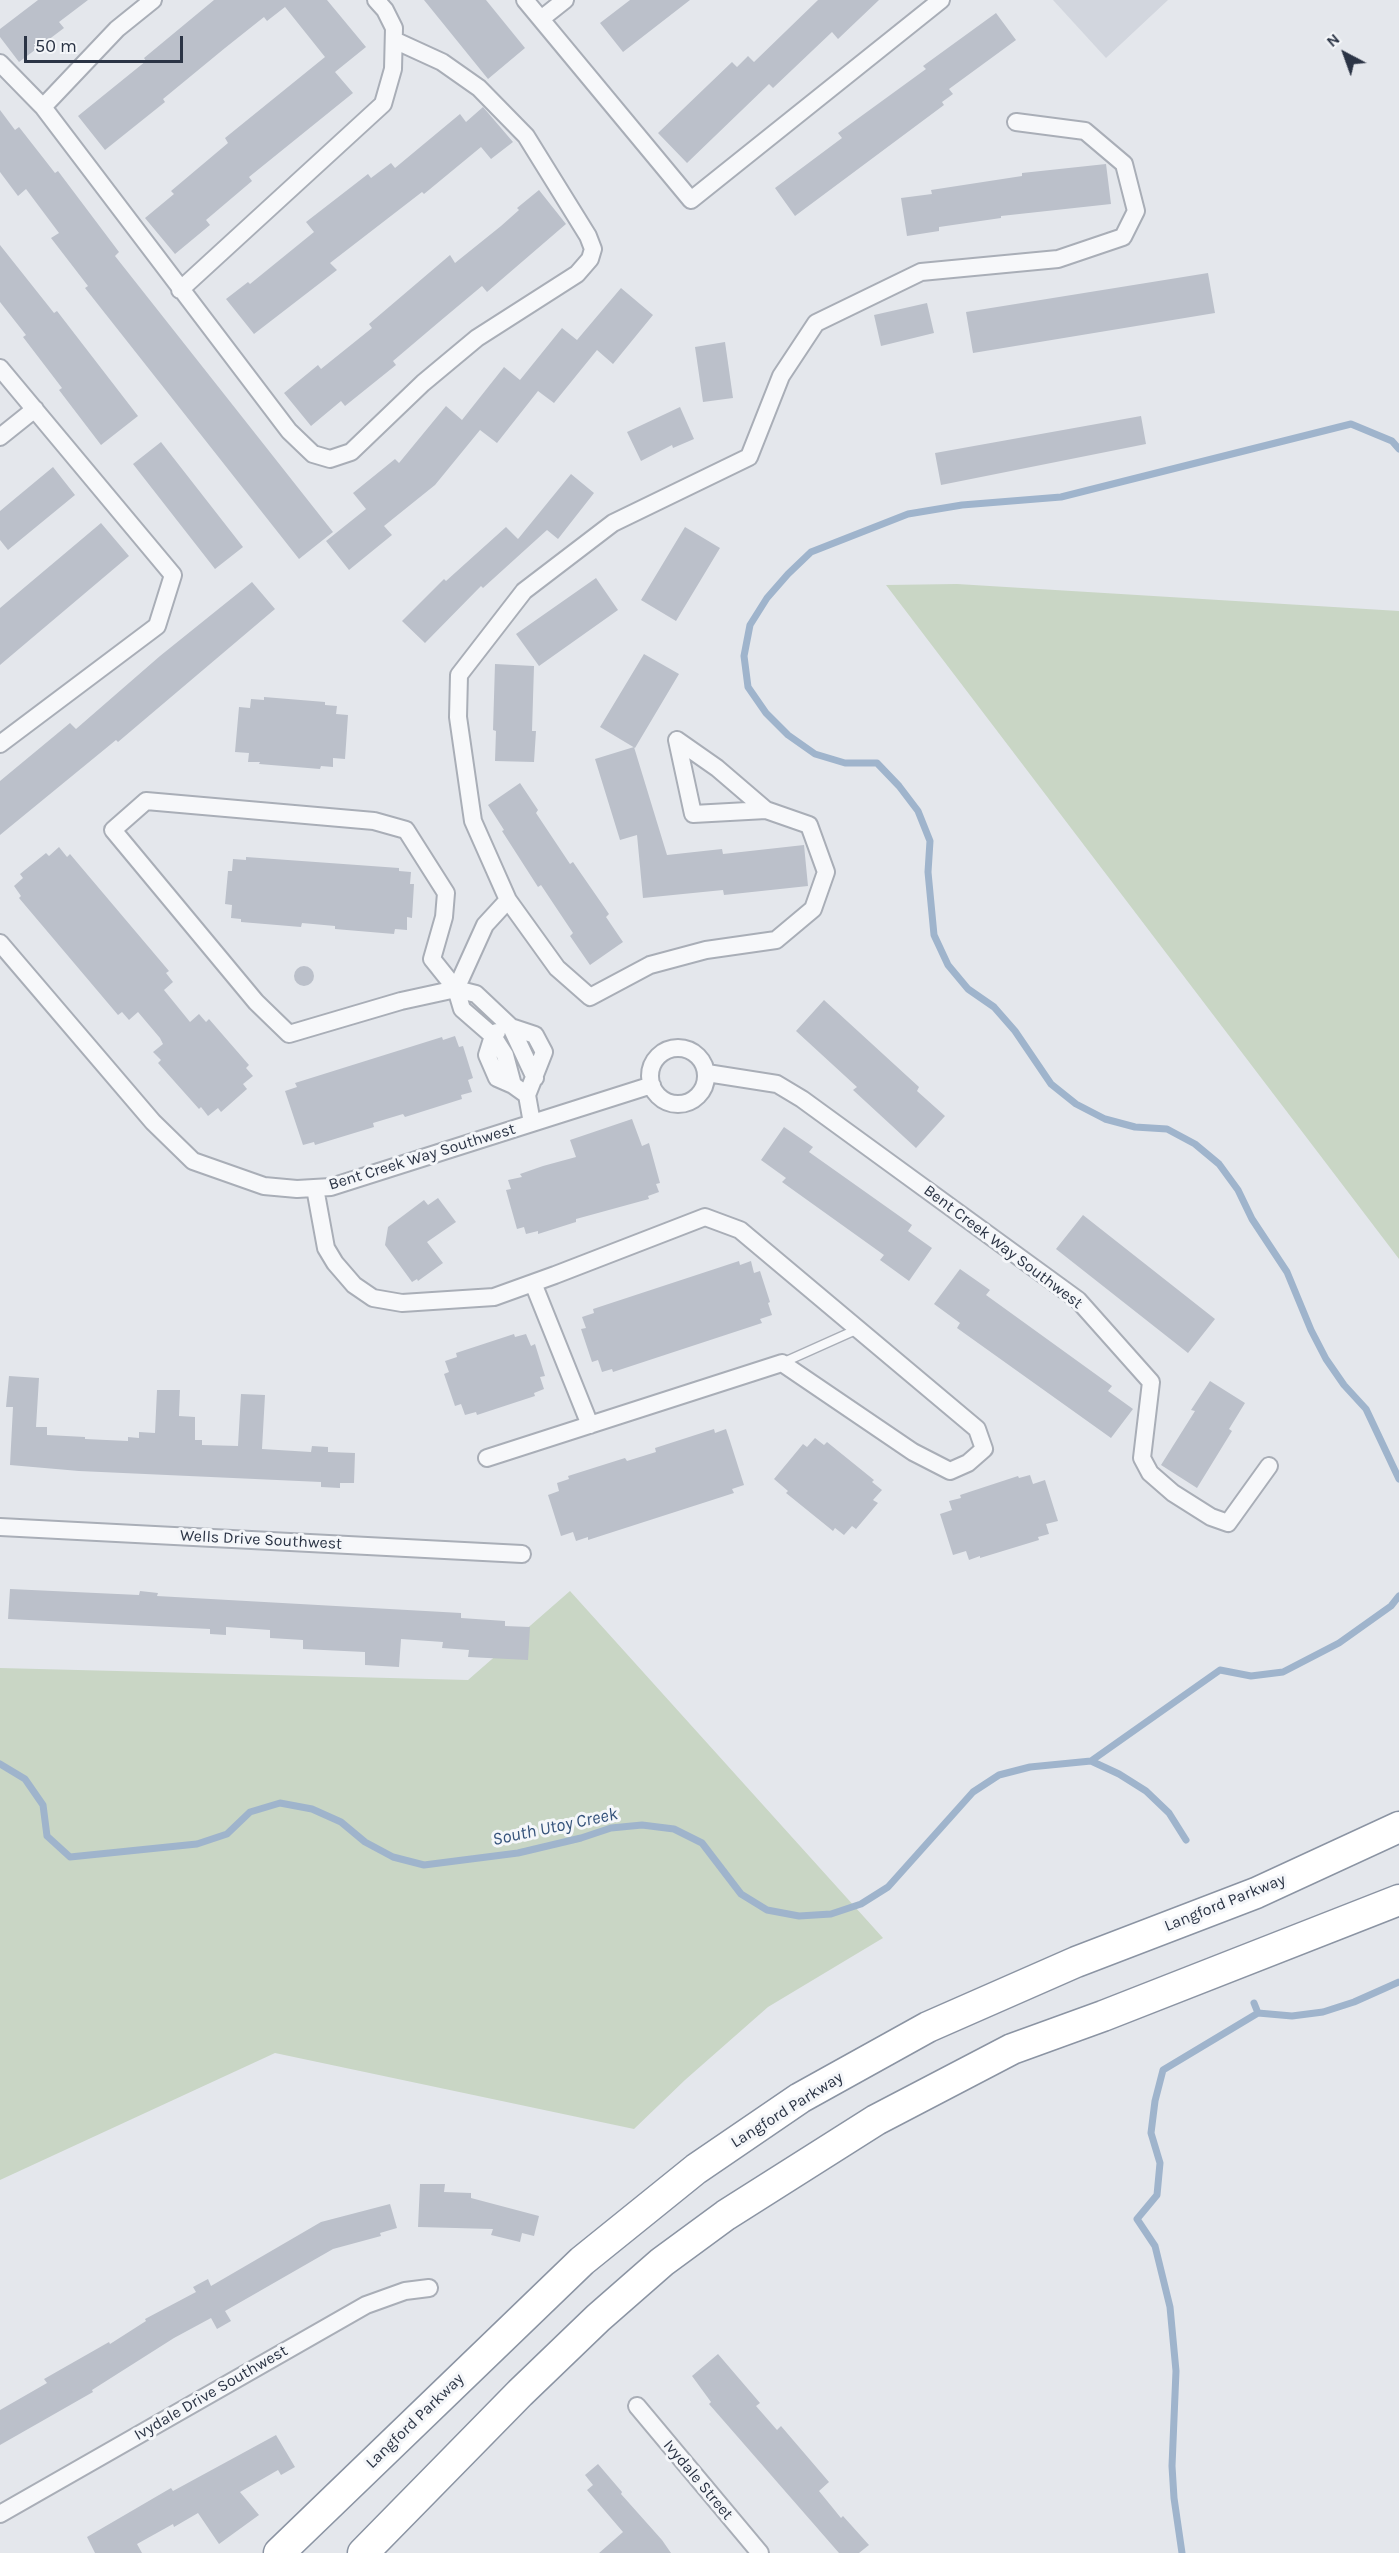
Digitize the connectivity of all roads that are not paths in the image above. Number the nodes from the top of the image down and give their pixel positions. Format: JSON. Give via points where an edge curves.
{"nodes":[{"id":1,"x":153,"y":0,"type":"edge"},
{"id":2,"x":376,"y":0,"type":"edge"},
{"id":3,"x":525,"y":0,"type":"edge"},
{"id":4,"x":565,"y":0,"type":"edge"},
{"id":5,"x":941,"y":0,"type":"edge"},
{"id":6,"x":541,"y":19,"type":"junction"},
{"id":7,"x":394,"y":40,"type":"junction"},
{"id":8,"x":0,"y":63,"type":"edge"},
{"id":9,"x":44,"y":107,"type":"junction"},
{"id":10,"x":1016,"y":122,"type":"dead end"},
{"id":11,"x":180,"y":290,"type":"junction"},
{"id":12,"x":0,"y":368,"type":"edge"},
{"id":13,"x":35,"y":409,"type":"junction"},
{"id":14,"x":0,"y":437,"type":"edge"},
{"id":15,"x":0,"y":744,"type":"edge"},
{"id":16,"x":766,"y":810,"type":"junction"},
{"id":17,"x":508,"y":900,"type":"junction"},
{"id":18,"x":0,"y":942,"type":"edge"},
{"id":19,"x":456,"y":989,"type":"junction"},
{"id":20,"x":509,"y":1025,"type":"junction"},
{"id":21,"x":493,"y":1036,"type":"junction"},
{"id":22,"x":707,"y":1073,"type":"junction"},
{"id":23,"x":652,"y":1086,"type":"junction"},
{"id":24,"x":520,"y":1090,"type":"junction"},
{"id":25,"x":532,"y":1123,"type":"junction"},
{"id":26,"x":315,"y":1188,"type":"junction"},
{"id":27,"x":533,"y":1283,"type":"junction"},
{"id":28,"x":858,"y":1329,"type":"junction"},
{"id":29,"x":782,"y":1363,"type":"junction"},
{"id":30,"x":590,"y":1425,"type":"junction"},
{"id":31,"x":487,"y":1458,"type":"dead end"},
{"id":32,"x":1269,"y":1466,"type":"dead end"},
{"id":33,"x":0,"y":1527,"type":"edge"},
{"id":34,"x":522,"y":1554,"type":"dead end"},
{"id":35,"x":1399,"y":1827,"type":"edge"},
{"id":36,"x":1399,"y":1900,"type":"edge"},
{"id":37,"x":429,"y":2288,"type":"dead end"},
{"id":38,"x":637,"y":2406,"type":"dead end"},
{"id":39,"x":0,"y":2514,"type":"edge"},
{"id":40,"x":279,"y":2553,"type":"edge"},
{"id":41,"x":363,"y":2553,"type":"edge"},
{"id":42,"x":760,"y":2553,"type":"edge"}],
"edges":[{"from":1,"to":9,"type":"street","via":[[117,29]]},
{"from":2,"to":7,"type":"street","via":[[394,28]]},
{"from":3,"to":6,"type":"street"},
{"from":4,"to":6,"type":"street"},
{"from":5,"to":6,"type":"street","via":[[691,200]]},
{"from":7,"to":11,"type":"street","via":[[393,69],[383,104]]},
{"from":7,"to":11,"type":"street","via":[[442,62],[479,88],[525,136],[590,242],[590,259],[577,274],[477,338],[351,452],[330,459],[313,454],[289,431]]},
{"from":8,"to":9,"type":"street"},
{"from":9,"to":11,"type":"street"},
{"from":10,"to":17,"type":"street","via":[[1085,131],[1124,164],[1136,211],[1123,237],[1058,259],[921,272],[816,323],[781,376],[749,457],[613,523],[524,591],[459,675],[458,717],[473,821]]},
{"from":12,"to":13,"type":"street"},
{"from":13,"to":14,"type":"street"},
{"from":13,"to":15,"type":"street","via":[[173,575],[157,626]]},
{"from":16,"to":16,"type":"street","via":[[693,814],[677,740],[717,768]]},
{"from":16,"to":17,"type":"street","via":[[809,825],[826,872],[813,909],[776,940],[706,950],[650,965],[590,997],[557,968]]},
{"from":17,"to":19,"type":"street","via":[[485,925]]},
{"from":18,"to":26,"type":"street","name":"Bent Creek Way Southwest","via":[[153,1122],[193,1161],[264,1186]]},
{"from":19,"to":19,"type":"street","via":[[432,959],[444,917],[446,893],[406,830],[374,821],[146,801],[113,830],[256,1002],[289,1034]]},
{"from":19,"to":20,"type":"street","via":[[476,994]]},
{"from":19,"to":21,"type":"street","via":[[462,1009]]},
{"from":20,"to":21,"type":"street"},
{"from":20,"to":24,"type":"street","via":[[535,1078]]},
{"from":21,"to":24,"type":"street"},
{"from":22,"to":23,"type":"street","via":[[702,1093],[691,1102],[664,1101]]},
{"from":22,"to":23,"type":"street","via":[[704,1062],[693,1052],[671,1048],[655,1060],[651,1068]]},
{"from":22,"to":32,"type":"street","name":"Bent Creek Way Southwest","via":[[777,1084],[802,1099],[1078,1300],[1151,1382],[1142,1458],[1150,1473],[1173,1493],[1211,1517],[1228,1522]]},
{"from":23,"to":25,"type":"street","name":"Bent Creek Way Southwest"},
{"from":24,"to":25,"type":"street"},
{"from":25,"to":26,"type":"street","name":"Bent Creek Way Southwest","via":[[331,1187]]},
{"from":26,"to":27,"type":"street","via":[[326,1248],[354,1285],[373,1298],[402,1303],[444,1302],[494,1297]]},
{"from":27,"to":28,"type":"street","via":[[705,1217],[740,1230]]},
{"from":27,"to":30,"type":"street"},
{"from":28,"to":29,"type":"lane"},
{"from":28,"to":29,"type":"street","via":[[977,1429],[984,1449],[968,1463],[950,1471],[913,1452]]},
{"from":29,"to":30,"type":"street"},
{"from":30,"to":31,"type":"street"},
{"from":33,"to":34,"type":"street","name":"Wells Drive Southwest"},
{"from":35,"to":40,"type":"highway","name":"Langford Parkway","via":[[1256,1893],[1076,1962],[928,2027],[800,2098],[696,2169],[582,2261]]},
{"from":36,"to":41,"type":"highway","via":[[1012,2049],[876,2120],[726,2215],[662,2262],[528,2386]]},
{"from":37,"to":39,"type":"street","name":"Ivydale Drive Southwest","via":[[405,2291],[366,2305]]},
{"from":38,"to":42,"type":"street","name":"Ivydale Street"}]}
